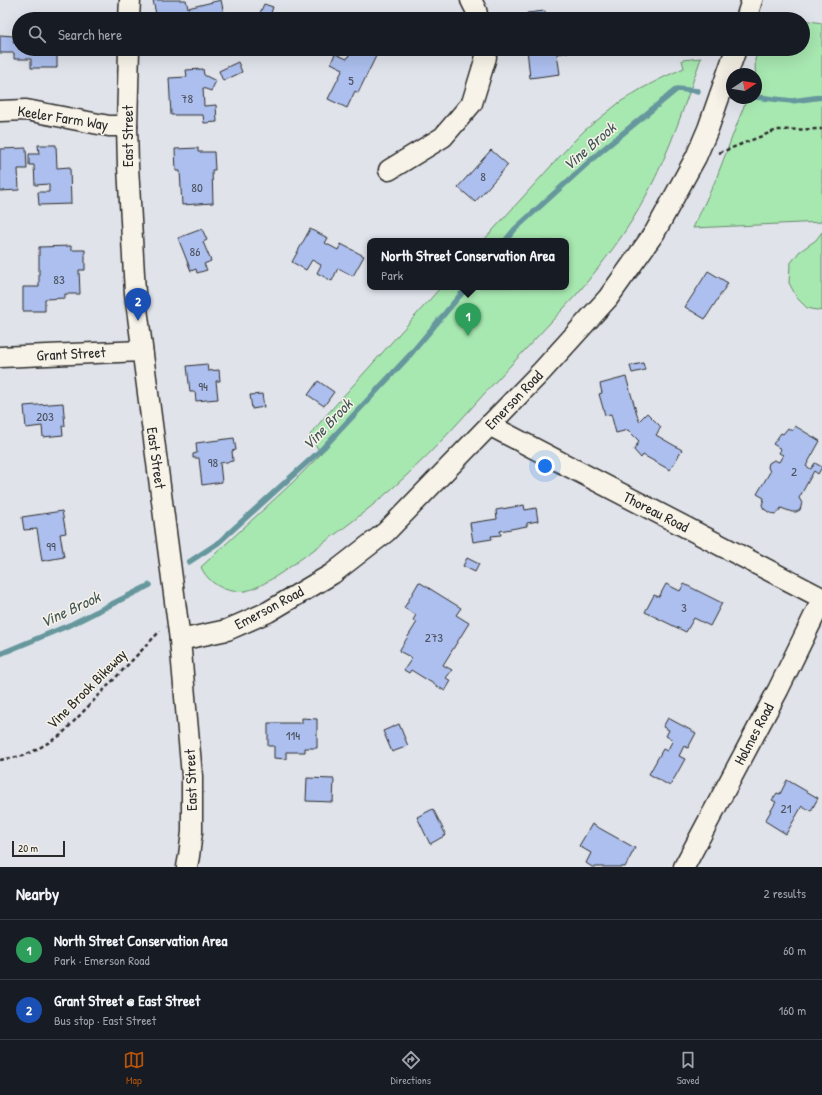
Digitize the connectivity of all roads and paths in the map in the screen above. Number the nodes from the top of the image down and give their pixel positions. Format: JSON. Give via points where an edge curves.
{"nodes":[{"id":1,"x":130,"y":0,"type":"edge"},
{"id":2,"x":471,"y":0,"type":"edge"},
{"id":3,"x":752,"y":0,"type":"edge"},
{"id":4,"x":129,"y":12,"type":"edge"},
{"id":5,"x":476,"y":12,"type":"edge"},
{"id":6,"x":748,"y":12,"type":"edge"},
{"id":7,"x":129,"y":56,"type":"edge"},
{"id":8,"x":486,"y":56,"type":"edge"},
{"id":9,"x":734,"y":56,"type":"edge"},
{"id":10,"x":0,"y":111,"type":"edge"},
{"id":11,"x":127,"y":126,"type":"junction"},
{"id":12,"x":822,"y":129,"type":"edge"},
{"id":13,"x":696,"y":157,"type":"junction"},
{"id":14,"x":389,"y":170,"type":"dead end"},
{"id":15,"x":142,"y":351,"type":"junction"},
{"id":16,"x":0,"y":357,"type":"edge"},
{"id":17,"x":489,"y":425,"type":"junction"},
{"id":18,"x":822,"y":599,"type":"edge"},
{"id":19,"x":161,"y":631,"type":"dead end"},
{"id":20,"x":180,"y":640,"type":"junction"},
{"id":21,"x":0,"y":760,"type":"edge"},
{"id":22,"x":187,"y":867,"type":"edge"},
{"id":23,"x":684,"y":867,"type":"edge"}],
"edges":[{"from":1,"to":4,"type":"street"},
{"from":2,"to":5,"type":"street"},
{"from":3,"to":6,"type":"street"},
{"from":7,"to":11,"type":"street","name":"East Street"},
{"from":8,"to":14,"type":"street","via":[[472,103],[444,137]]},
{"from":9,"to":13,"type":"street","name":"Emerson Road"},
{"from":10,"to":11,"type":"street","name":"Keeler Farm Way","via":[[26,110],[109,126]]},
{"from":11,"to":15,"type":"street","name":"East Street","via":[[131,241]]},
{"from":12,"to":13,"type":"path","via":[[777,130],[712,156]]},
{"from":13,"to":17,"type":"street","name":"Emerson Road","via":[[655,232],[608,298]]},
{"from":15,"to":16,"type":"street","name":"Grant Street"},
{"from":15,"to":20,"type":"street","name":"East Street"},
{"from":17,"to":18,"type":"street","name":"Thoreau Road"},
{"from":17,"to":20,"type":"street","name":"Emerson Road","via":[[386,532],[332,574],[268,612],[227,630]]},
{"from":18,"to":23,"type":"street","name":"Holmes Road","via":[[778,690]]},
{"from":19,"to":21,"type":"path","name":"Vine Brook Bikeway","via":[[61,735],[22,756]]},
{"from":20,"to":22,"type":"street","name":"East Street","via":[[192,776],[192,832]]}]}
